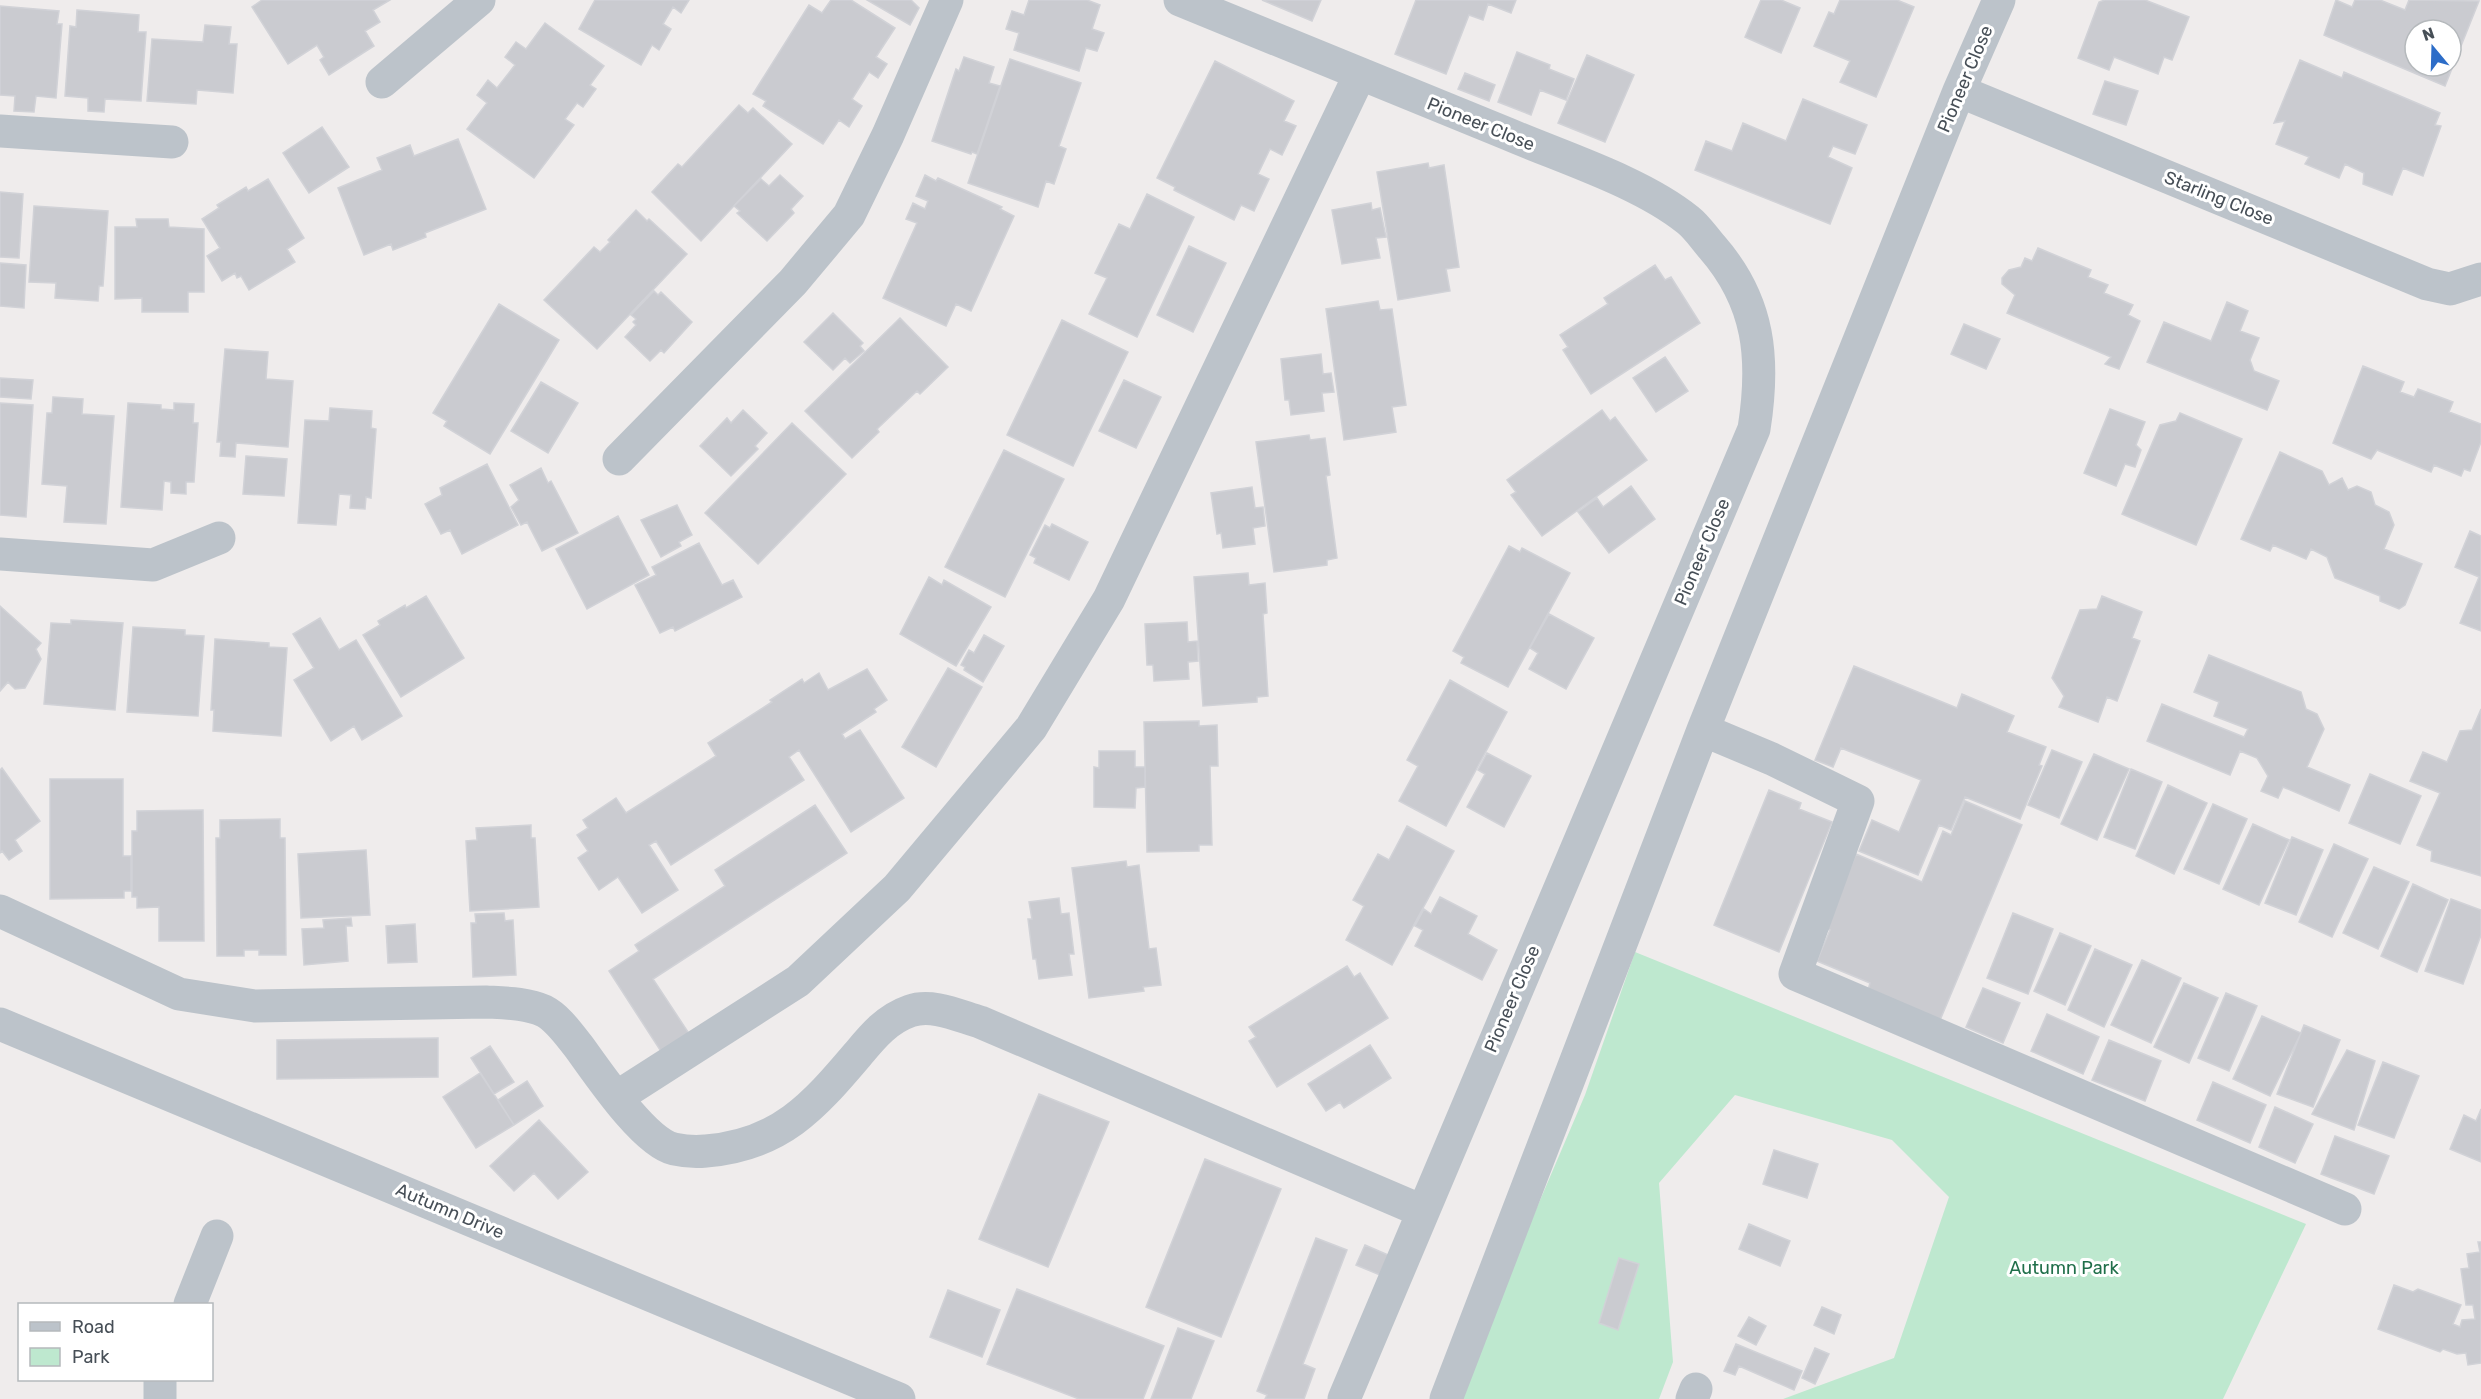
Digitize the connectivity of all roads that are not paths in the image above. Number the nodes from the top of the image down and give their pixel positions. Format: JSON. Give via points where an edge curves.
{"nodes":[{"id":1,"x":479,"y":0,"type":"edge"},
{"id":2,"x":947,"y":0,"type":"edge"},
{"id":3,"x":1180,"y":0,"type":"edge"},
{"id":4,"x":1999,"y":0,"type":"edge"},
{"id":5,"x":1360,"y":74,"type":"junction"},
{"id":6,"x":382,"y":82,"type":"dead end"},
{"id":7,"x":1959,"y":91,"type":"junction"},
{"id":8,"x":0,"y":131,"type":"edge"},
{"id":9,"x":172,"y":142,"type":"dead end"},
{"id":10,"x":2481,"y":279,"type":"edge"},
{"id":11,"x":619,"y":459,"type":"dead end"},
{"id":12,"x":219,"y":538,"type":"dead end"},
{"id":13,"x":0,"y":554,"type":"edge"},
{"id":14,"x":1703,"y":730,"type":"junction"},
{"id":15,"x":0,"y":911,"type":"edge"},
{"id":16,"x":0,"y":1024,"type":"edge"},
{"id":17,"x":616,"y":1097,"type":"junction"},
{"id":18,"x":2345,"y":1209,"type":"dead end"},
{"id":19,"x":1422,"y":1211,"type":"junction"},
{"id":20,"x":217,"y":1236,"type":"dead end"},
{"id":21,"x":191,"y":1303,"type":"edge"},
{"id":22,"x":160,"y":1381,"type":"edge"},
{"id":23,"x":160,"y":1399,"type":"edge"},
{"id":24,"x":899,"y":1399,"type":"edge"},
{"id":25,"x":1344,"y":1399,"type":"edge"},
{"id":26,"x":1446,"y":1399,"type":"edge"}],
"edges":[{"from":1,"to":6,"type":"street"},
{"from":2,"to":11,"type":"street","via":[[849,214],[793,282]]},
{"from":3,"to":5,"type":"street","name":"Pioneer Close"},
{"from":4,"to":7,"type":"street","name":"Pioneer Close"},
{"from":5,"to":17,"type":"street","via":[[1109,599],[1031,728],[897,888],[798,981]]},
{"from":5,"to":19,"type":"street","name":"Pioneer Close","via":[[1580,164],[1651,196],[1689,220],[1722,258],[1747,298],[1760,351],[1755,429]]},
{"from":7,"to":10,"type":"street","name":"Starling Close","via":[[2427,284],[2450,289]]},
{"from":7,"to":14,"type":"street","name":"Pioneer Close"},
{"from":8,"to":9,"type":"street"},
{"from":12,"to":13,"type":"street","via":[[153,565]]},
{"from":14,"to":18,"type":"street","via":[[1858,801],[1795,974]]},
{"from":14,"to":26,"type":"street","name":"Pioneer Close"},
{"from":15,"to":17,"type":"street","via":[[179,994],[255,1006],[486,1002],[545,1011],[569,1035]]},
{"from":16,"to":24,"type":"street","name":"Autumn Drive"},
{"from":17,"to":19,"type":"street","via":[[655,1140],[674,1149],[704,1151],[737,1146],[774,1134],[798,1119],[884,1024],[911,1010],[934,1008],[980,1023]]},
{"from":19,"to":25,"type":"street","name":"Pioneer Close"},
{"from":20,"to":21,"type":"street"},
{"from":22,"to":23,"type":"street"}]}
